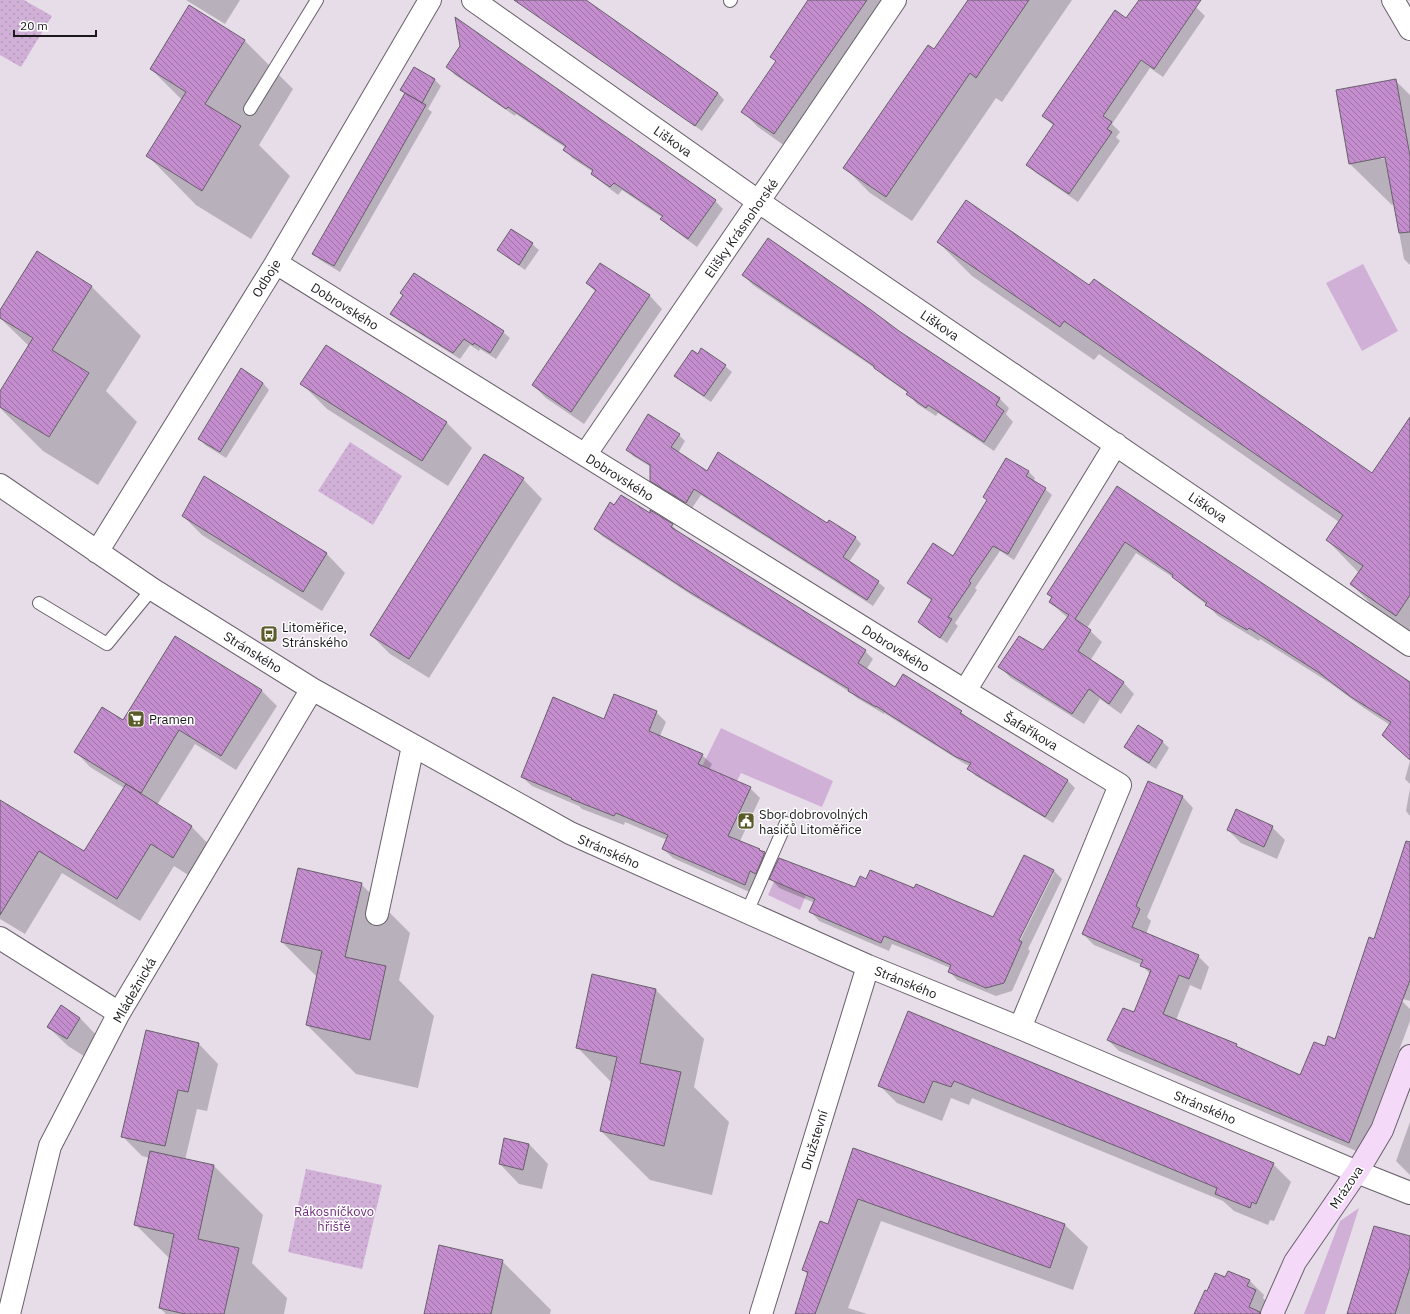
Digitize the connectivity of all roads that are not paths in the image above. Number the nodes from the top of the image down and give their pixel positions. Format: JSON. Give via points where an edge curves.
{"nodes":[{"id":1,"x":317,"y":0,"type":"edge"},
{"id":2,"x":430,"y":0,"type":"edge"},
{"id":3,"x":473,"y":0,"type":"edge"},
{"id":4,"x":895,"y":0,"type":"edge"},
{"id":5,"x":1393,"y":0,"type":"edge"},
{"id":6,"x":1410,"y":29,"type":"edge"},
{"id":7,"x":250,"y":108,"type":"dead end"},
{"id":8,"x":759,"y":202,"type":"junction"},
{"id":9,"x":276,"y":263,"type":"junction"},
{"id":10,"x":1116,"y":444,"type":"junction"},
{"id":11,"x":584,"y":455,"type":"junction"},
{"id":12,"x":0,"y":485,"type":"edge"},
{"id":13,"x":97,"y":552,"type":"junction"},
{"id":14,"x":152,"y":589,"type":"junction"},
{"id":15,"x":39,"y":603,"type":"dead end"},
{"id":16,"x":1410,"y":645,"type":"edge"},
{"id":17,"x":312,"y":689,"type":"junction"},
{"id":18,"x":965,"y":691,"type":"junction"},
{"id":19,"x":413,"y":746,"type":"junction"},
{"id":20,"x":786,"y":823,"type":"dead end"},
{"id":21,"x":747,"y":912,"type":"junction"},
{"id":22,"x":377,"y":914,"type":"dead end"},
{"id":23,"x":0,"y":938,"type":"edge"},
{"id":24,"x":868,"y":966,"type":"junction"},
{"id":25,"x":119,"y":1013,"type":"junction"},
{"id":26,"x":1020,"y":1028,"type":"junction"},
{"id":27,"x":1410,"y":1056,"type":"edge"},
{"id":28,"x":1357,"y":1172,"type":"junction"},
{"id":29,"x":1410,"y":1193,"type":"edge"},
{"id":30,"x":9,"y":1314,"type":"edge"},
{"id":31,"x":761,"y":1314,"type":"edge"},
{"id":32,"x":1272,"y":1314,"type":"edge"}],
"edges":[{"from":1,"to":7,"type":"lane"},
{"from":2,"to":9,"type":"street","name":"Odboje"},
{"from":3,"to":8,"type":"street","name":"Liškova"},
{"from":4,"to":8,"type":"street","name":"Elišky Krásnohorské"},
{"from":5,"to":6,"type":"street"},
{"from":8,"to":10,"type":"street","name":"Liškova"},
{"from":8,"to":11,"type":"street","name":"Elišky Krásnohorské"},
{"from":9,"to":11,"type":"street","name":"Dobrovského"},
{"from":9,"to":13,"type":"street","name":"Odboje"},
{"from":10,"to":16,"type":"street","name":"Liškova"},
{"from":10,"to":18,"type":"street"},
{"from":11,"to":18,"type":"street","name":"Dobrovského"},
{"from":12,"to":13,"type":"street","name":"Stránského"},
{"from":13,"to":14,"type":"street","name":"Stránského"},
{"from":14,"to":15,"type":"lane","via":[[106,644]]},
{"from":14,"to":17,"type":"street","name":"Stránského"},
{"from":17,"to":19,"type":"street","name":"Stránského"},
{"from":17,"to":25,"type":"street","name":"Mládežnická"},
{"from":18,"to":26,"type":"street","name":"Šafaříkova","via":[[1120,785]]},
{"from":19,"to":21,"type":"street","name":"Stránského","via":[[570,834]]},
{"from":19,"to":22,"type":"street"},
{"from":20,"to":21,"type":"lane"},
{"from":21,"to":24,"type":"street","name":"Stránského"},
{"from":23,"to":25,"type":"street"},
{"from":24,"to":26,"type":"street","name":"Stránského"},
{"from":24,"to":31,"type":"street","name":"Družstevní"},
{"from":25,"to":30,"type":"street","name":"Mládežnická","via":[[50,1146]]},
{"from":26,"to":28,"type":"street","name":"Stránského"},
{"from":27,"to":28,"type":"main road","name":"Mrázova","via":[[1382,1130]]},
{"from":28,"to":29,"type":"street","name":"Stránského"},
{"from":28,"to":32,"type":"main road","name":"Mrázova","via":[[1295,1262]]}]}
